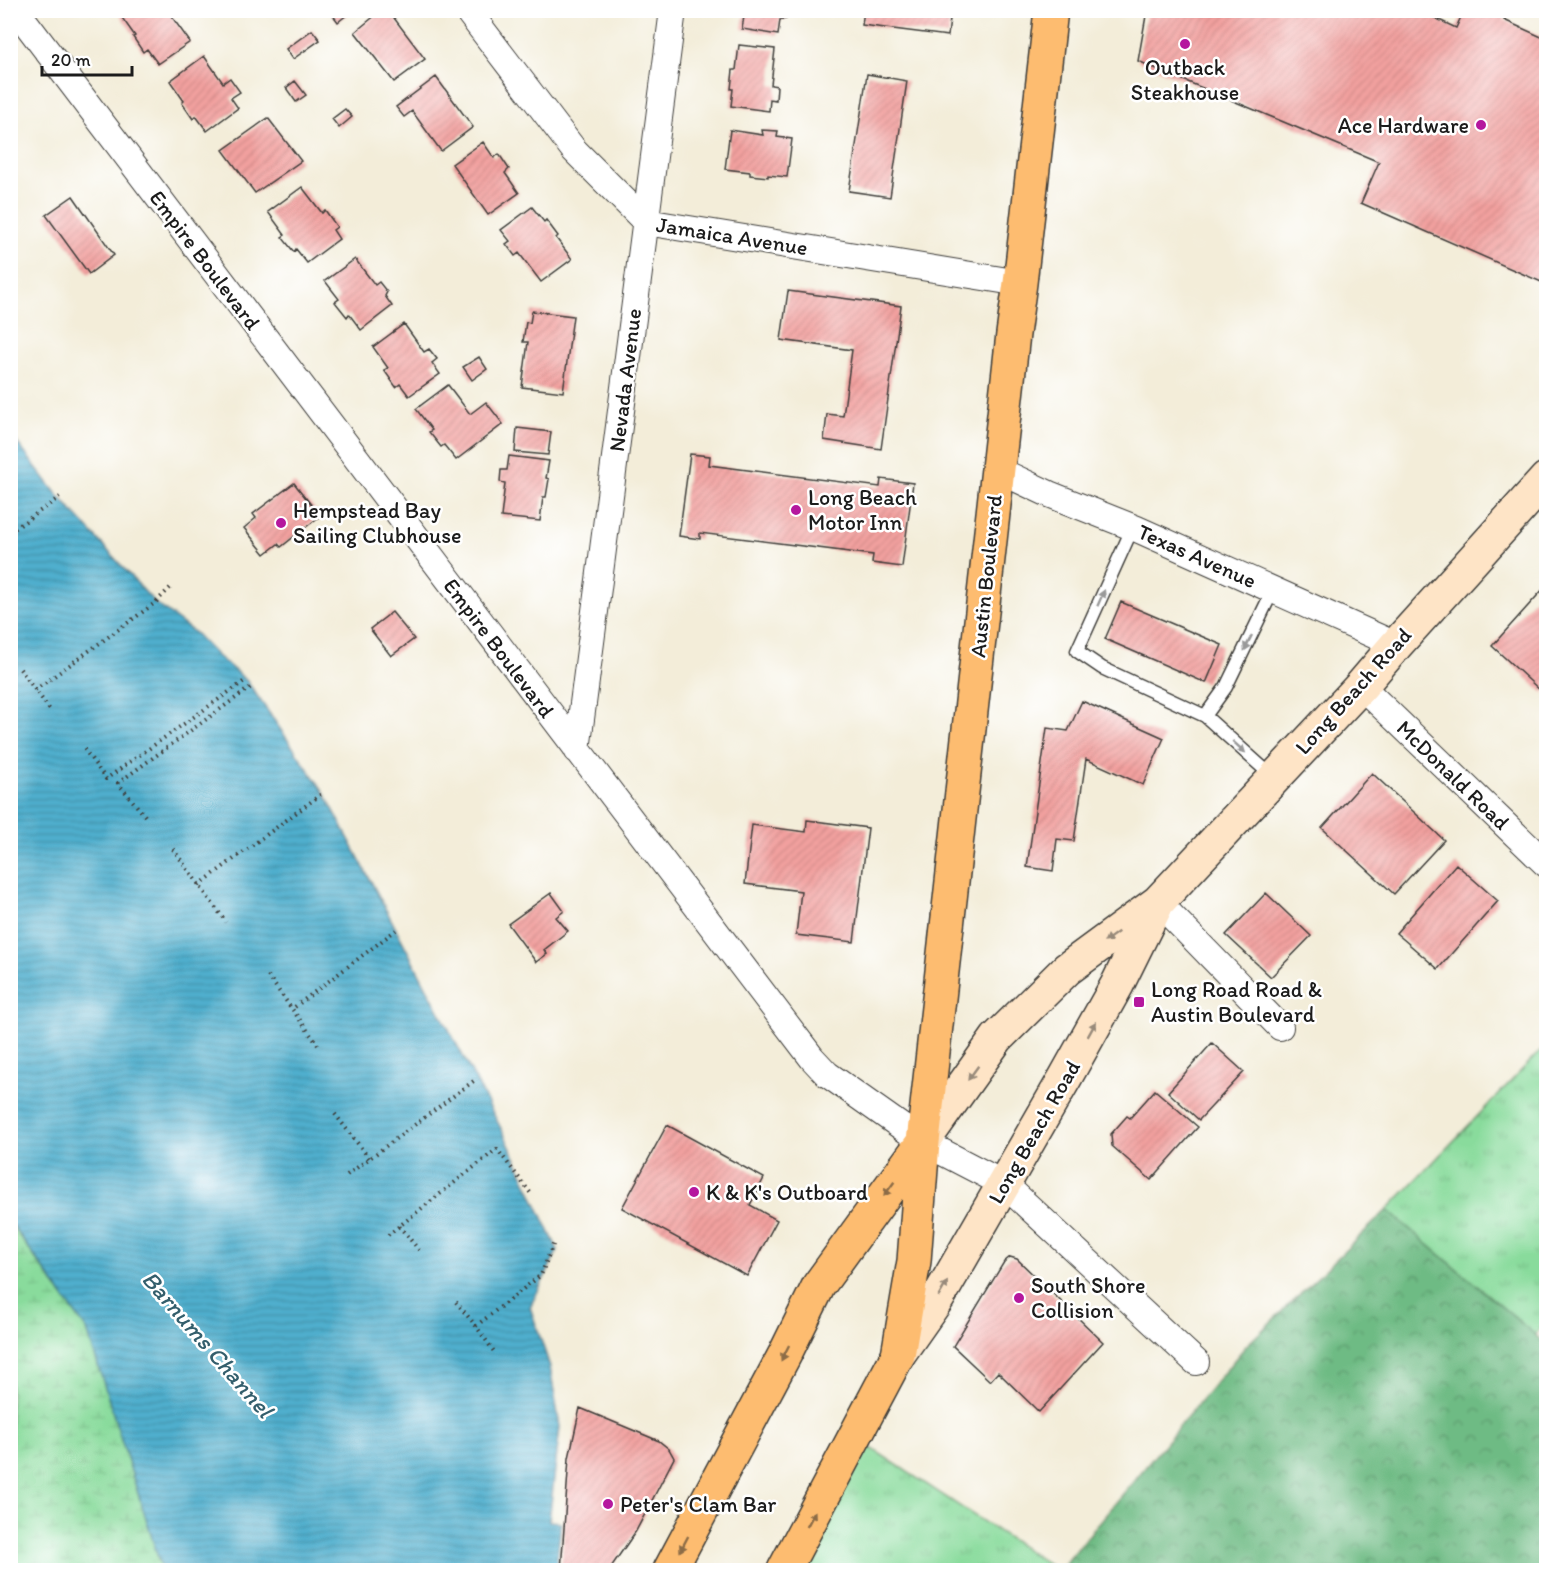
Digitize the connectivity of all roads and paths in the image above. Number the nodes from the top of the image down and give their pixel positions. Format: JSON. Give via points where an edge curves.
{"nodes":[{"id":1,"x":16,"y":10,"type":"edge"},
{"id":2,"x":467,"y":10,"type":"edge"},
{"id":3,"x":673,"y":10,"type":"edge"},
{"id":4,"x":1051,"y":10,"type":"edge"},
{"id":5,"x":646,"y":222,"type":"junction"},
{"id":6,"x":1020,"y":282,"type":"junction"},
{"id":7,"x":998,"y":470,"type":"junction"},
{"id":8,"x":1546,"y":479,"type":"edge"},
{"id":9,"x":60,"y":497,"type":"dead end"},
{"id":10,"x":1133,"y":527,"type":"junction"},
{"id":11,"x":10,"y":532,"type":"edge"},
{"id":12,"x":171,"y":587,"type":"dead end"},
{"id":13,"x":1273,"y":590,"type":"junction"},
{"id":14,"x":1396,"y":645,"type":"junction"},
{"id":15,"x":20,"y":669,"type":"dead end"},
{"id":16,"x":246,"y":680,"type":"dead end"},
{"id":17,"x":1361,"y":686,"type":"junction"},
{"id":18,"x":251,"y":687,"type":"dead end"},
{"id":19,"x":35,"y":690,"type":"junction"},
{"id":20,"x":50,"y":710,"type":"dead end"},
{"id":21,"x":1205,"y":716,"type":"junction"},
{"id":22,"x":84,"y":749,"type":"dead end"},
{"id":23,"x":577,"y":750,"type":"junction"},
{"id":24,"x":1274,"y":777,"type":"junction"},
{"id":25,"x":324,"y":792,"type":"dead end"},
{"id":26,"x":145,"y":816,"type":"dead end"},
{"id":27,"x":173,"y":849,"type":"dead end"},
{"id":28,"x":1546,"y":864,"type":"edge"},
{"id":29,"x":200,"y":885,"type":"junction"},
{"id":30,"x":1158,"y":902,"type":"junction"},
{"id":31,"x":226,"y":922,"type":"dead end"},
{"id":32,"x":396,"y":930,"type":"dead end"},
{"id":33,"x":268,"y":976,"type":"dead end"},
{"id":34,"x":292,"y":1009,"type":"junction"},
{"id":35,"x":1280,"y":1027,"type":"dead end"},
{"id":36,"x":318,"y":1045,"type":"dead end"},
{"id":37,"x":476,"y":1080,"type":"dead end"},
{"id":38,"x":335,"y":1114,"type":"dead end"},
{"id":39,"x":923,"y":1142,"type":"junction"},
{"id":40,"x":369,"y":1158,"type":"junction"},
{"id":41,"x":347,"y":1175,"type":"dead end"},
{"id":42,"x":1004,"y":1184,"type":"junction"},
{"id":43,"x":532,"y":1195,"type":"dead end"},
{"id":44,"x":399,"y":1226,"type":"junction"},
{"id":45,"x":388,"y":1235,"type":"dead end"},
{"id":46,"x":554,"y":1242,"type":"dead end"},
{"id":47,"x":419,"y":1250,"type":"dead end"},
{"id":48,"x":456,"y":1302,"type":"dead end"},
{"id":49,"x":476,"y":1326,"type":"junction"},
{"id":50,"x":495,"y":1353,"type":"dead end"},
{"id":51,"x":898,"y":1355,"type":"junction"},
{"id":52,"x":1196,"y":1362,"type":"dead end"},
{"id":53,"x":670,"y":1570,"type":"edge"},
{"id":54,"x":784,"y":1570,"type":"edge"}],
"edges":[{"from":1,"to":23,"type":"street","name":"Empire Boulevard"},
{"from":2,"to":5,"type":"street","name":"Jamaica Avenue","via":[[574,150]]},
{"from":3,"to":5,"type":"street","name":"Nevada Avenue"},
{"from":4,"to":6,"type":"main road","name":"Austin Boulevard"},
{"from":5,"to":6,"type":"street","name":"Jamaica Avenue"},
{"from":5,"to":23,"type":"street","name":"Nevada Avenue"},
{"from":6,"to":7,"type":"main road","name":"Austin Boulevard"},
{"from":7,"to":10,"type":"street","name":"Texas Avenue"},
{"from":7,"to":39,"type":"main road","name":"Austin Boulevard"},
{"from":8,"to":14,"type":"main road","name":"Long Beach Road"},
{"from":9,"to":11,"type":"path"},
{"from":10,"to":13,"type":"street","name":"Texas Avenue"},
{"from":21,"to":10,"type":"lane","one_way":true,"via":[[1102,668],[1077,651]]},
{"from":12,"to":19,"type":"path","via":[[155,603]]},
{"from":13,"to":14,"type":"street","name":"Texas Avenue"},
{"from":13,"to":21,"type":"lane","one_way":true,"via":[[1226,687]]},
{"from":14,"to":17,"type":"main road","name":"Long Beach Road"},
{"from":15,"to":19,"type":"path"},
{"from":16,"to":22,"type":"path","via":[[106,779]]},
{"from":17,"to":24,"type":"main road","name":"Long Beach Road"},
{"from":17,"to":28,"type":"street","name":"McDonald Road"},
{"from":18,"to":26,"type":"path","via":[[118,783]]},
{"from":19,"to":20,"type":"path"},
{"from":21,"to":24,"type":"lane","one_way":true},
{"from":23,"to":39,"type":"street","name":"Empire Boulevard","via":[[812,1058],[827,1074]]},
{"from":24,"to":30,"type":"main road","name":"Long Beach Road"},
{"from":25,"to":29,"type":"path"},
{"from":27,"to":29,"type":"path"},
{"from":29,"to":31,"type":"path"},
{"from":30,"to":35,"type":"street"},
{"from":30,"to":39,"type":"main road","name":"Long Beach Road","one_way":true,"via":[[1067,969],[997,1038]]},
{"from":42,"to":30,"type":"main road","name":"Long Beach Road","one_way":true,"via":[[1117,985]]},
{"from":32,"to":34,"type":"path"},
{"from":33,"to":34,"type":"path"},
{"from":34,"to":36,"type":"path"},
{"from":37,"to":40,"type":"path"},
{"from":38,"to":40,"type":"path"},
{"from":39,"to":42,"type":"street","name":"Empire Boulevard"},
{"from":39,"to":51,"type":"main road","name":"Long Beach Road","via":[[914,1261]]},
{"from":39,"to":53,"type":"main road","name":"Long Beach Road","one_way":true,"via":[[819,1285]]},
{"from":40,"to":41,"type":"path"},
{"from":51,"to":42,"type":"main road","name":"Long Beach Road","one_way":true,"via":[[938,1298]]},
{"from":42,"to":52,"type":"street","name":"Empire Boulevard"},
{"from":43,"to":44,"type":"path","via":[[497,1149]]},
{"from":44,"to":45,"type":"path"},
{"from":44,"to":47,"type":"path"},
{"from":46,"to":49,"type":"path","via":[[542,1275]]},
{"from":48,"to":49,"type":"path"},
{"from":49,"to":50,"type":"path"},
{"from":54,"to":51,"type":"main road","name":"Long Beach Road","one_way":true}]}
